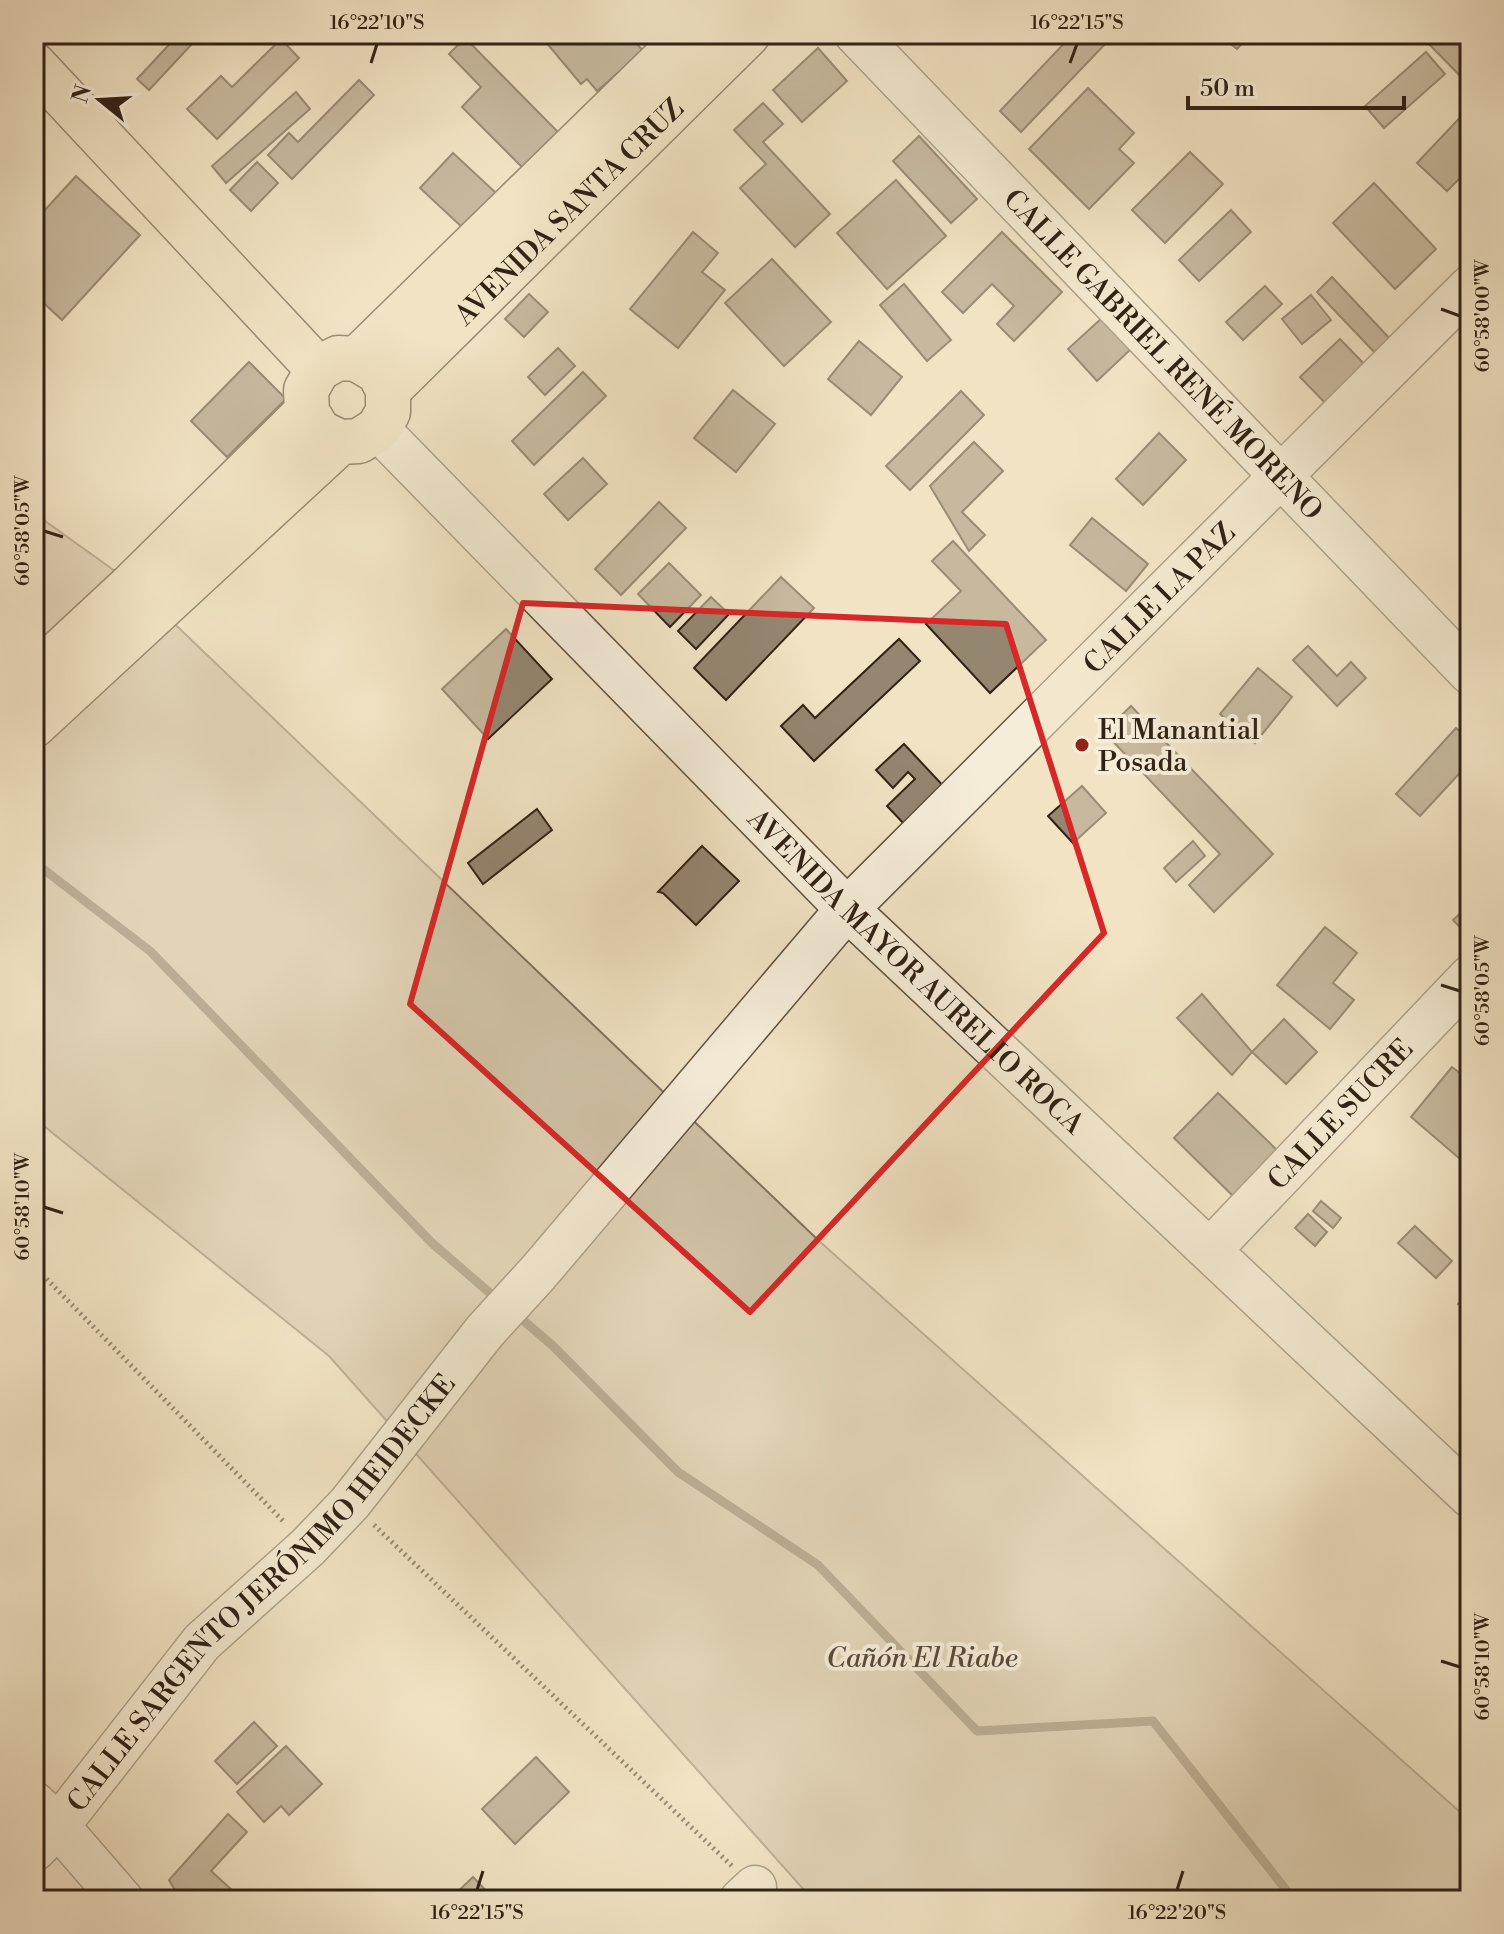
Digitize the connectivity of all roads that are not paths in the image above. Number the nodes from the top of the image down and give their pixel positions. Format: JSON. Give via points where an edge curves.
{"nodes":[{"id":1,"x":690,"y":34,"type":"edge"},
{"id":2,"x":748,"y":34,"type":"edge"},
{"id":3,"x":856,"y":34,"type":"edge"},
{"id":4,"x":34,"y":65,"type":"edge"},
{"id":5,"x":1470,"y":287,"type":"edge"},
{"id":6,"x":338,"y":364,"type":"junction"},
{"id":7,"x":307,"y":412,"type":"junction"},
{"id":8,"x":369,"y":420,"type":"junction"},
{"id":9,"x":1281,"y":476,"type":"junction"},
{"id":10,"x":1470,"y":673,"type":"edge"},
{"id":11,"x":34,"y":676,"type":"edge"},
{"id":12,"x":34,"y":725,"type":"edge"},
{"id":13,"x":847,"y":909,"type":"junction"},
{"id":14,"x":1470,"y":977,"type":"edge"},
{"id":15,"x":1210,"y":1250,"type":"junction"},
{"id":16,"x":538,"y":1273,"type":"joint"},
{"id":17,"x":1470,"y":1496,"type":"edge"},
{"id":18,"x":42,"y":1826,"type":"edge"},
{"id":19,"x":122,"y":1900,"type":"edge"}],
"edges":[{"from":1,"to":6,"type":"main road","name":"AVENIDA SANTA CRUZ"},
{"from":2,"to":8,"type":"main road","name":"AVENIDA SANTA CRUZ"},
{"from":3,"to":9,"type":"street","name":"CALLE GABRIEL RENÉ MORENO"},
{"from":4,"to":6,"type":"main road"},
{"from":5,"to":9,"type":"street","name":"CALLE LA PAZ"},
{"from":6,"to":7,"type":"main road","name":"AVENIDA SANTA CRUZ","via":[[306,390]]},
{"from":6,"to":8,"type":"main road","via":[[379,372]]},
{"from":7,"to":8,"type":"main road","via":[[319,432]]},
{"from":7,"to":11,"type":"main road"},
{"from":8,"to":12,"type":"main road","name":"AVENIDA SANTA CRUZ"},
{"from":8,"to":13,"type":"street","name":"AVENIDA MAYOR AURELIO ROCA"},
{"from":9,"to":10,"type":"street","name":"CALLE GABRIEL RENÉ MORENO"},
{"from":9,"to":13,"type":"street","name":"CALLE LA PAZ"},
{"from":13,"to":15,"type":"street","name":"AVENIDA MAYOR AURELIO ROCA"},
{"from":13,"to":16,"type":"street","name":"CALLE LA PAZ"},
{"from":14,"to":15,"type":"street","name":"CALLE SUCRE"},
{"from":15,"to":17,"type":"street","name":"AVENIDA MAYOR AURELIO ROCA"},
{"from":16,"to":18,"type":"street","name":"CALLE SARGENTO JERÓNIMO HEIDECKE","via":[[485,1331],[350,1503],[202,1642]]},
{"from":18,"to":19,"type":"street"}]}
